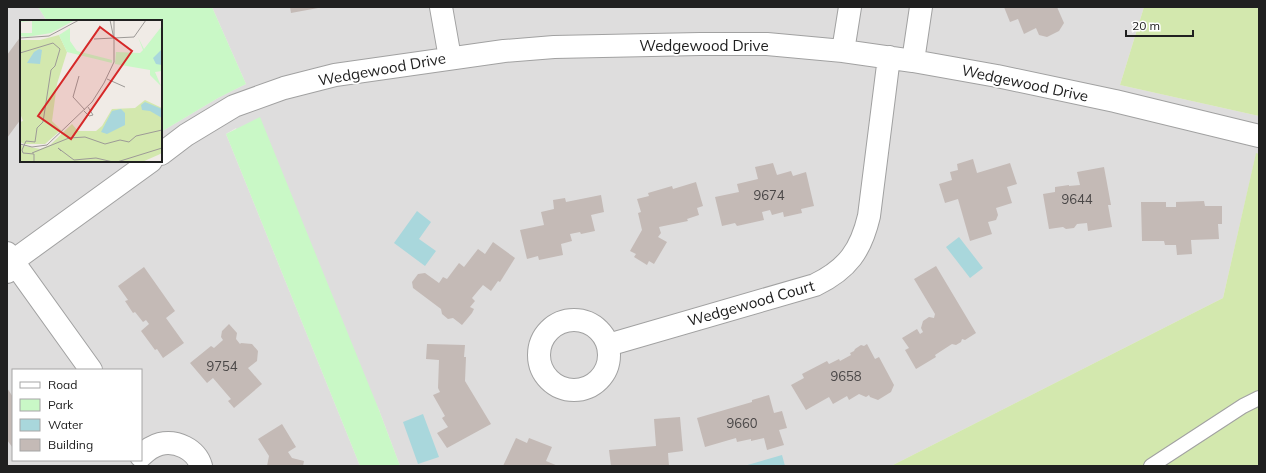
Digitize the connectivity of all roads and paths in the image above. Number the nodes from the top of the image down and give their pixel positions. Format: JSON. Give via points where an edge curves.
{"nodes":[{"id":1,"x":440,"y":7,"type":"edge"},
{"id":2,"x":850,"y":7,"type":"edge"},
{"id":3,"x":921,"y":7,"type":"edge"},
{"id":4,"x":843,"y":51,"type":"junction"},
{"id":5,"x":889,"y":57,"type":"junction"},
{"id":6,"x":450,"y":58,"type":"junction"},
{"id":7,"x":913,"y":60,"type":"junction"},
{"id":8,"x":1259,"y":136,"type":"edge"},
{"id":9,"x":162,"y":153,"type":"edge"},
{"id":10,"x":150,"y":162,"type":"edge"},
{"id":11,"x":8,"y":262,"type":"edge"},
{"id":12,"x":608,"y":345,"type":"dead end"},
{"id":13,"x":90,"y":369,"type":"edge"},
{"id":14,"x":1259,"y":398,"type":"edge"},
{"id":15,"x":142,"y":453,"type":"edge"},
{"id":16,"x":201,"y":466,"type":"edge"},
{"id":17,"x":1151,"y":466,"type":"edge"}],
"edges":[{"from":1,"to":6,"type":"street"},
{"from":2,"to":4,"type":"street"},
{"from":3,"to":7,"type":"street"},
{"from":4,"to":5,"type":"street","name":"Wedgewood Drive"},
{"from":4,"to":6,"type":"street","name":"Wedgewood Drive","via":[[767,44],[700,44],[554,47]]},
{"from":5,"to":7,"type":"street","name":"Wedgewood Drive"},
{"from":5,"to":12,"type":"street","name":"Wedgewood Court","via":[[869,216],[862,240],[851,258],[836,273],[816,285]]},
{"from":6,"to":9,"type":"street","name":"Wedgewood Drive","via":[[335,75],[284,88],[234,106],[186,135]]},
{"from":7,"to":8,"type":"street","name":"Wedgewood Drive","via":[[1115,101]]},
{"from":10,"to":11,"type":"street"},
{"from":11,"to":13,"type":"street"},
{"from":14,"to":17,"type":"lane"},
{"from":15,"to":16,"type":"street","via":[[159,444],[171,443],[183,446],[193,453]]}]}
